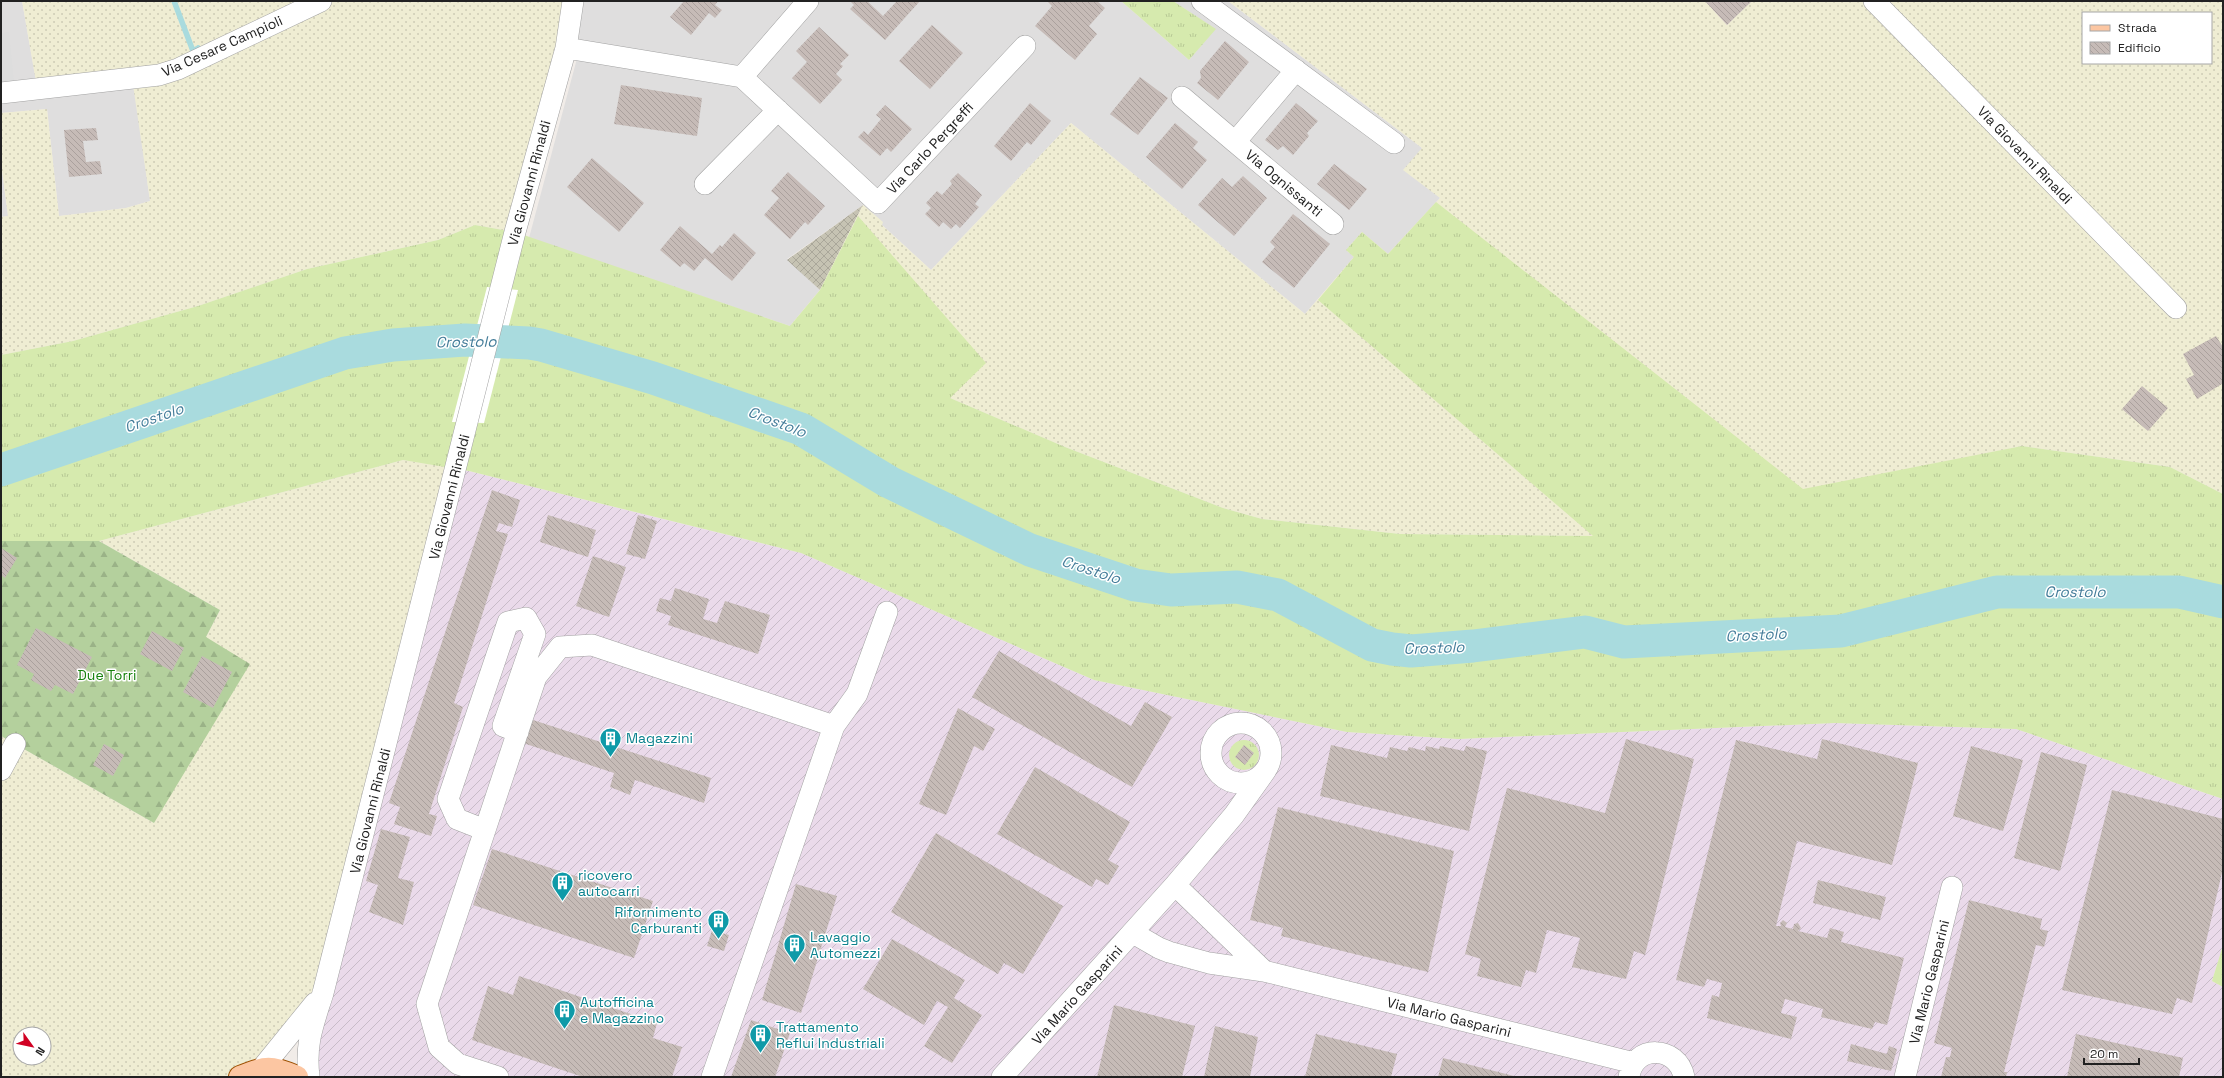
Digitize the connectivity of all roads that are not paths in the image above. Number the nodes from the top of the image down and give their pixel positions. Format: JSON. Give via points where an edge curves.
{"nodes":[{"id":1,"x":321,"y":1,"type":"edge"},
{"id":2,"x":573,"y":1,"type":"edge"},
{"id":3,"x":808,"y":1,"type":"edge"},
{"id":4,"x":1202,"y":1,"type":"edge"},
{"id":5,"x":1874,"y":1,"type":"edge"},
{"id":6,"x":1025,"y":46,"type":"dead end"},
{"id":7,"x":566,"y":48,"type":"junction"},
{"id":8,"x":1296,"y":70,"type":"junction"},
{"id":9,"x":742,"y":78,"type":"junction"},
{"id":10,"x":1,"y":93,"type":"edge"},
{"id":11,"x":1182,"y":97,"type":"dead end"},
{"id":12,"x":778,"y":110,"type":"junction"},
{"id":13,"x":1235,"y":142,"type":"junction"},
{"id":14,"x":1394,"y":143,"type":"dead end"},
{"id":15,"x":705,"y":184,"type":"dead end"},
{"id":16,"x":1333,"y":224,"type":"dead end"},
{"id":17,"x":2176,"y":308,"type":"dead end"},
{"id":18,"x":886,"y":612,"type":"dead end"},
{"id":19,"x":834,"y":726,"type":"junction"},
{"id":20,"x":518,"y":732,"type":"junction"},
{"id":21,"x":15,"y":744,"type":"dead end"},
{"id":22,"x":1,"y":770,"type":"edge"},
{"id":23,"x":1266,"y":770,"type":"junction"},
{"id":24,"x":1225,"y":779,"type":"junction"},
{"id":25,"x":1234,"y":815,"type":"junction"},
{"id":26,"x":485,"y":830,"type":"junction"},
{"id":27,"x":1175,"y":885,"type":"junction"},
{"id":28,"x":1952,"y":887,"type":"dead end"},
{"id":29,"x":1133,"y":933,"type":"junction"},
{"id":30,"x":1264,"y":971,"type":"junction"},
{"id":31,"x":324,"y":993,"type":"junction"},
{"id":32,"x":1019,"y":1067,"type":"edge"},
{"id":33,"x":263,"y":1068,"type":"junction"},
{"id":34,"x":1632,"y":1070,"type":"edge"},
{"id":35,"x":240,"y":1077,"type":"edge"},
{"id":36,"x":297,"y":1077,"type":"edge"},
{"id":37,"x":309,"y":1077,"type":"edge"},
{"id":38,"x":498,"y":1077,"type":"edge"},
{"id":39,"x":712,"y":1077,"type":"edge"},
{"id":40,"x":1002,"y":1077,"type":"edge"},
{"id":41,"x":1685,"y":1077,"type":"edge"},
{"id":42,"x":1905,"y":1077,"type":"edge"}],
"edges":[{"from":1,"to":10,"type":"street","name":"Via Cesare Campioli","via":[[178,69],[159,75]]},
{"from":2,"to":7,"type":"street","name":"Via Giovanni Rinaldi"},
{"from":3,"to":9,"type":"street"},
{"from":4,"to":8,"type":"street"},
{"from":5,"to":17,"type":"street","name":"Via Giovanni Rinaldi"},
{"from":6,"to":12,"type":"street","name":"Via Carlo Pergreffi","via":[[878,203]]},
{"from":7,"to":9,"type":"street"},
{"from":7,"to":31,"type":"street","name":"Via Giovanni Rinaldi","via":[[503,279]]},
{"from":8,"to":13,"type":"street","name":"Via Ognissanti"},
{"from":8,"to":14,"type":"street"},
{"from":9,"to":12,"type":"street","name":"Via Carlo Pergreffi"},
{"from":11,"to":13,"type":"street","name":"Via Ognissanti"},
{"from":12,"to":15,"type":"street"},
{"from":13,"to":16,"type":"street","name":"Via Ognissanti"},
{"from":18,"to":19,"type":"street","via":[[857,694]]},
{"from":19,"to":20,"type":"street","via":[[592,645],[560,647],[536,677]]},
{"from":19,"to":39,"type":"street"},
{"from":20,"to":26,"type":"street"},
{"from":20,"to":26,"type":"street","via":[[503,726],[535,634],[526,618],[508,622],[448,799],[457,819]]},
{"from":21,"to":22,"type":"street"},
{"from":23,"to":24,"type":"street","via":[[1252,782],[1233,783]]},
{"from":23,"to":24,"type":"street","name":"Via Mario Gasparini","via":[[1271,761],[1272,750],[1269,740],[1255,726],[1235,723],[1217,734],[1211,748],[1212,763]]},
{"from":23,"to":25,"type":"street","name":"Via Mario Gasparini"},
{"from":24,"to":25,"type":"street","name":"Via Mario Gasparini","via":[[1233,796]]},
{"from":25,"to":27,"type":"street","name":"Via Mario Gasparini"},
{"from":26,"to":38,"type":"street","via":[[427,1004],[439,1047],[458,1064]]},
{"from":27,"to":29,"type":"street","name":"Via Mario Gasparini"},
{"from":27,"to":30,"type":"street"},
{"from":28,"to":42,"type":"street","name":"Via Mario Gasparini"},
{"from":29,"to":30,"type":"street","name":"Via Mario Gasparini","via":[[1169,952],[1209,963]]},
{"from":29,"to":32,"type":"street","name":"Via Mario Gasparini"},
{"from":30,"to":34,"type":"street","name":"Via Mario Gasparini"},
{"from":31,"to":33,"type":"street","name":"Via Giovanni Rinaldi"},
{"from":31,"to":37,"type":"street","name":"Via Giovanni Rinaldi","via":[[309,1039],[306,1056]]},
{"from":32,"to":40,"type":"street","name":"Via Mario Gasparini"},
{"from":33,"to":35,"type":"main road"},
{"from":33,"to":36,"type":"main road","via":[[276,1069]]},
{"from":34,"to":41,"type":"street","via":[[1641,1056],[1650,1052],[1664,1053],[1676,1059]]}]}
